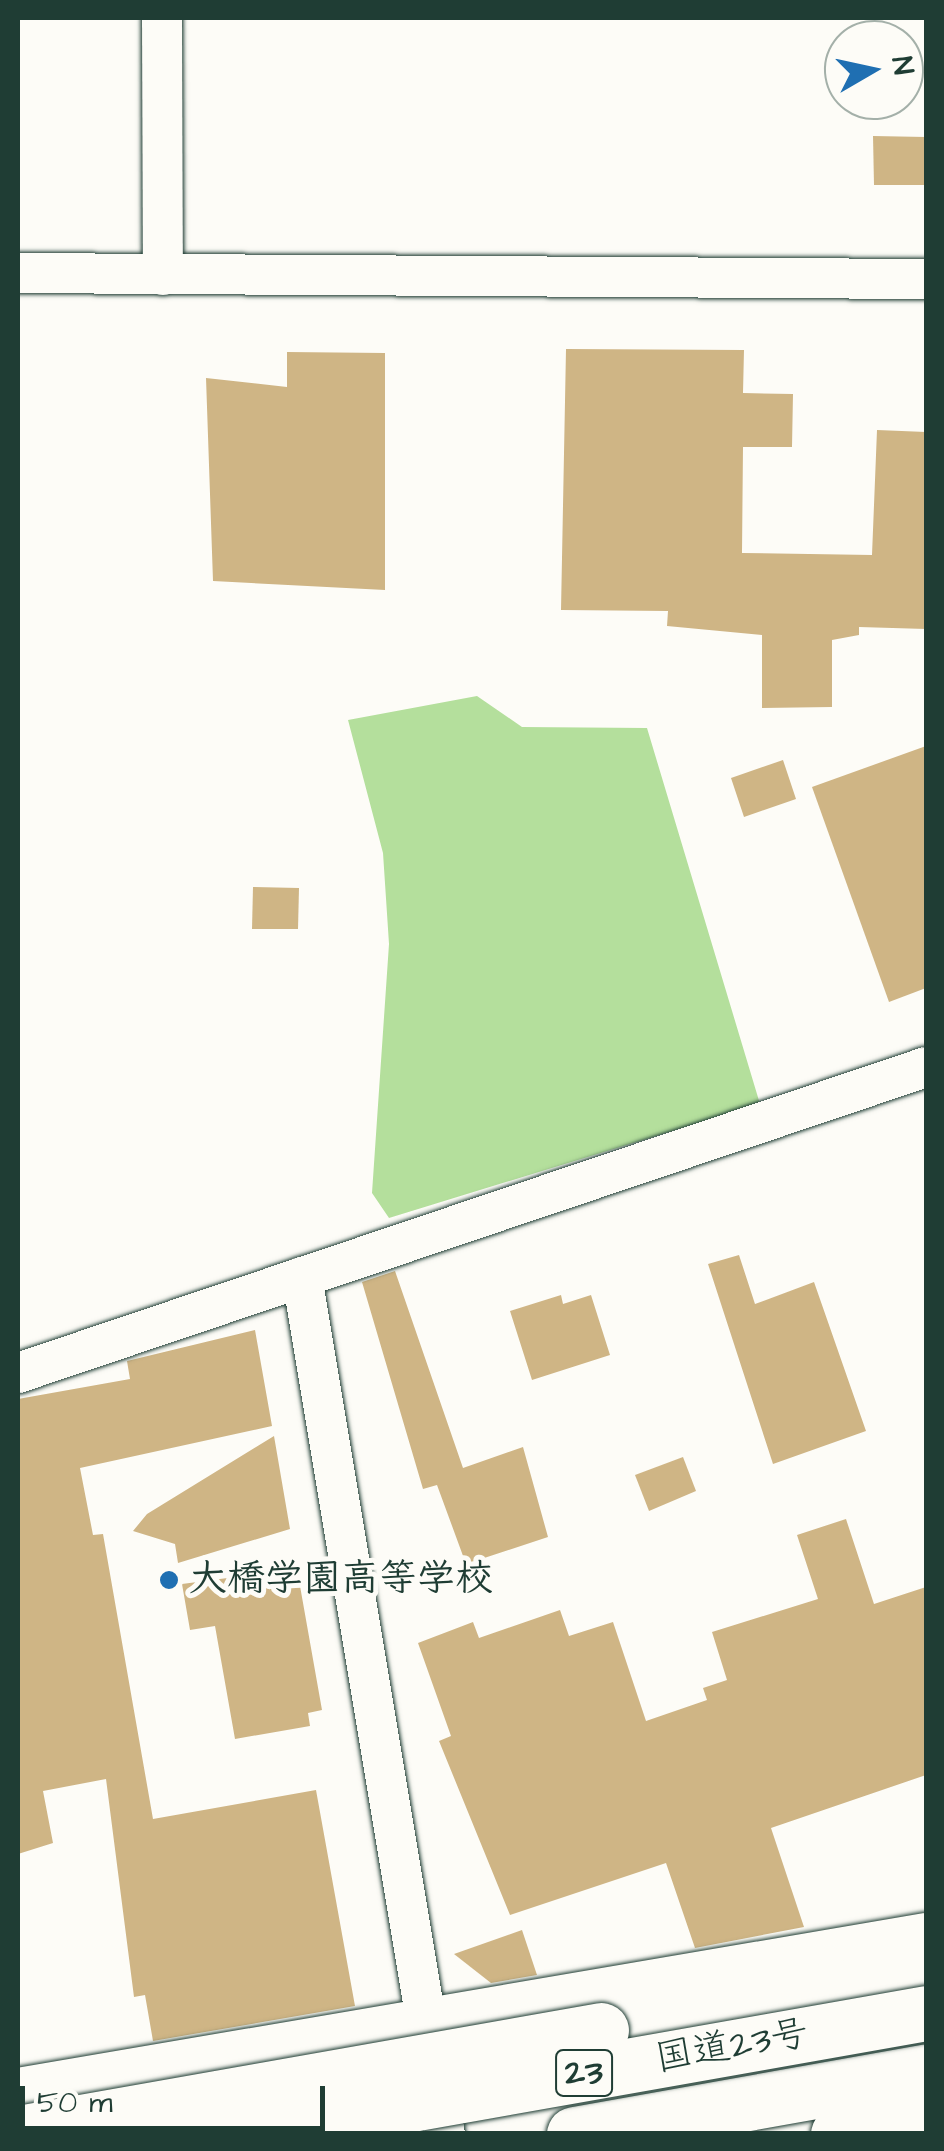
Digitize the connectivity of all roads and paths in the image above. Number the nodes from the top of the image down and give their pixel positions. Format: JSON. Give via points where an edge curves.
{"nodes":[{"id":1,"x":162,"y":18,"type":"edge"},
{"id":2,"x":18,"y":273,"type":"edge"},
{"id":3,"x":163,"y":275,"type":"junction"},
{"id":4,"x":926,"y":279,"type":"edge"},
{"id":5,"x":926,"y":1067,"type":"edge"},
{"id":6,"x":302,"y":1277,"type":"junction"},
{"id":7,"x":18,"y":1374,"type":"edge"},
{"id":8,"x":926,"y":1933,"type":"edge"},
{"id":9,"x":926,"y":1973,"type":"edge"},
{"id":10,"x":926,"y":2013,"type":"edge"},
{"id":11,"x":422,"y":2022,"type":"junction"},
{"id":12,"x":926,"y":2071,"type":"edge"},
{"id":13,"x":18,"y":2088,"type":"edge"},
{"id":14,"x":926,"y":2118,"type":"edge"},
{"id":15,"x":18,"y":2133,"type":"edge"},
{"id":16,"x":242,"y":2134,"type":"edge"},
{"id":17,"x":445,"y":2134,"type":"edge"},
{"id":18,"x":574,"y":2134,"type":"edge"},
{"id":19,"x":838,"y":2134,"type":"edge"}],
"edges":[{"from":1,"to":3,"type":"street"},
{"from":2,"to":3,"type":"street"},
{"from":3,"to":4,"type":"street"},
{"from":5,"to":6,"type":"street"},
{"from":6,"to":7,"type":"street"},
{"from":6,"to":11,"type":"street"},
{"from":8,"to":11,"type":"street"},
{"from":9,"to":15,"type":"highway","number":"23","bridge":true},
{"from":10,"to":16,"type":"highway","name":"国道23号","number":"23","bridge":true},
{"from":11,"to":13,"type":"street"},
{"from":11,"to":17,"type":"street"},
{"from":12,"to":18,"type":"highway","name":"国道23号","number":"23"},
{"from":14,"to":19,"type":"highway"}]}
